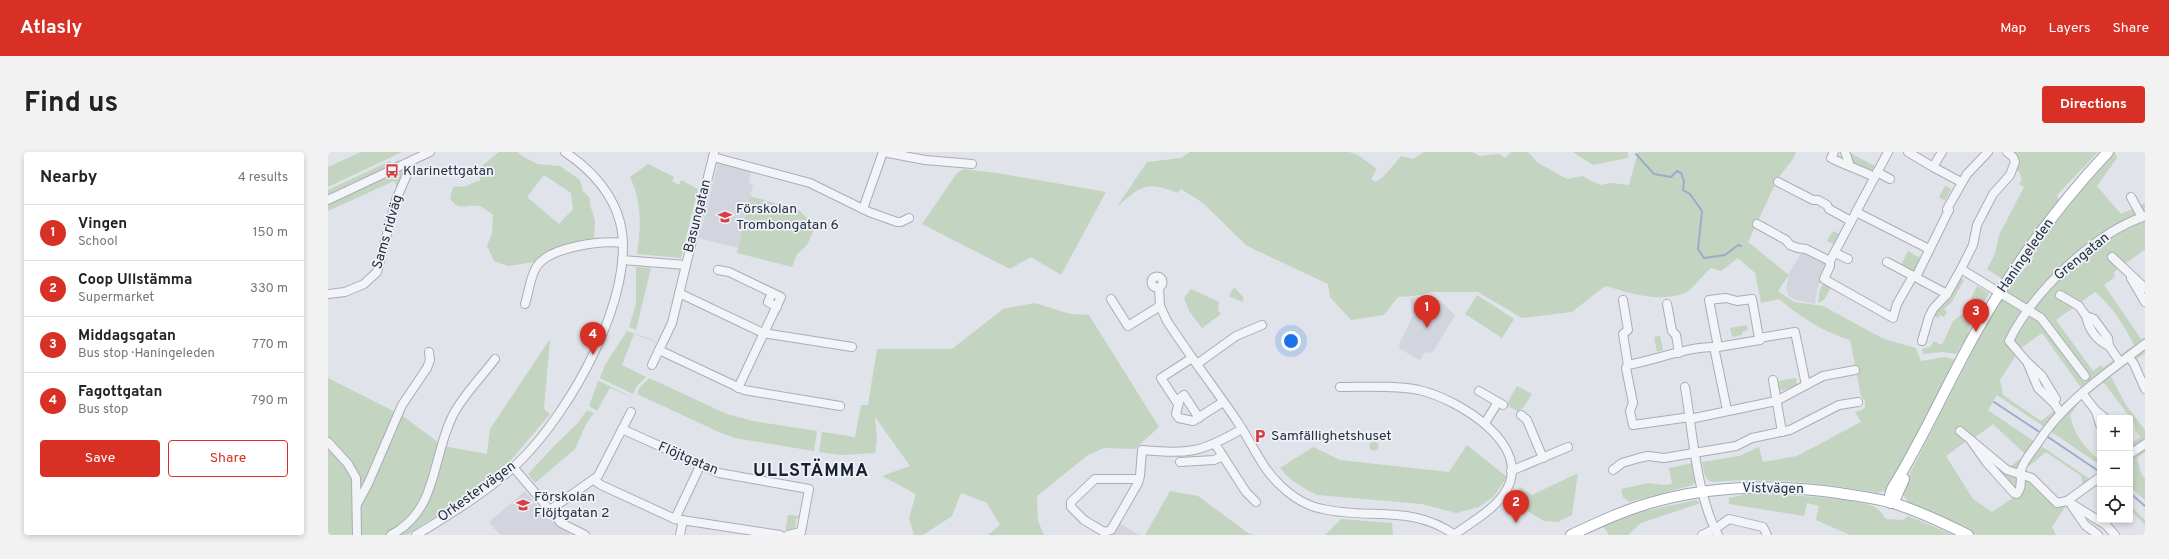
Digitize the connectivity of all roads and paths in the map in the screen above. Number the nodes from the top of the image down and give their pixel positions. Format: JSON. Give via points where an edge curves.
{"nodes":[{"id":1,"x":430,"y":152,"type":"edge"},
{"id":2,"x":565,"y":152,"type":"edge"},
{"id":3,"x":883,"y":152,"type":"edge"},
{"id":4,"x":1834,"y":152,"type":"edge"},
{"id":5,"x":1845,"y":152,"type":"edge"},
{"id":6,"x":1888,"y":152,"type":"edge"},
{"id":7,"x":1908,"y":152,"type":"edge"},
{"id":8,"x":1942,"y":152,"type":"edge"},
{"id":9,"x":1988,"y":152,"type":"edge"},
{"id":10,"x":2007,"y":152,"type":"edge"},
{"id":11,"x":2108,"y":152,"type":"edge"},
{"id":12,"x":713,"y":154,"type":"edge"},
{"id":13,"x":408,"y":163,"type":"junction"},
{"id":14,"x":972,"y":164,"type":"dead end"},
{"id":15,"x":1850,"y":166,"type":"junction"},
{"id":16,"x":1933,"y":167,"type":"junction"},
{"id":17,"x":1876,"y":174,"type":"junction"},
{"id":18,"x":1890,"y":179,"type":"dead end"},
{"id":19,"x":1778,"y":182,"type":"dead end"},
{"id":20,"x":1961,"y":182,"type":"junction"},
{"id":21,"x":2131,"y":197,"type":"dead end"},
{"id":22,"x":328,"y":200,"type":"edge"},
{"id":23,"x":864,"y":210,"type":"junction"},
{"id":24,"x":1856,"y":212,"type":"junction"},
{"id":25,"x":2144,"y":217,"type":"edge"},
{"id":26,"x":909,"y":218,"type":"dead end"},
{"id":27,"x":1851,"y":221,"type":"junction"},
{"id":28,"x":1757,"y":224,"type":"dead end"},
{"id":29,"x":622,"y":243,"type":"junction"},
{"id":30,"x":1928,"y":249,"type":"junction"},
{"id":31,"x":1834,"y":253,"type":"junction"},
{"id":32,"x":2112,"y":257,"type":"dead end"},
{"id":33,"x":1848,"y":259,"type":"dead end"},
{"id":34,"x":622,"y":260,"type":"junction"},
{"id":35,"x":1830,"y":262,"type":"junction"},
{"id":36,"x":1887,"y":262,"type":"dead end"},
{"id":37,"x":686,"y":264,"type":"junction"},
{"id":38,"x":1961,"y":269,"type":"junction"},
{"id":39,"x":718,"y":270,"type":"dead end"},
{"id":40,"x":2128,"y":272,"type":"junction"},
{"id":41,"x":1915,"y":277,"type":"junction"},
{"id":42,"x":1158,"y":288,"type":"dead end"},
{"id":43,"x":2145,"y":288,"type":"edge"},
{"id":44,"x":2000,"y":292,"type":"junction"},
{"id":45,"x":679,"y":293,"type":"junction"},
{"id":46,"x":328,"y":294,"type":"edge"},
{"id":47,"x":1947,"y":294,"type":"junction"},
{"id":48,"x":2060,"y":295,"type":"dead end"},
{"id":49,"x":1111,"y":298,"type":"dead end"},
{"id":50,"x":1623,"y":300,"type":"dead end"},
{"id":51,"x":2145,"y":302,"type":"edge"},
{"id":52,"x":525,"y":304,"type":"dead end"},
{"id":53,"x":1667,"y":304,"type":"dead end"},
{"id":54,"x":1160,"y":306,"type":"junction"},
{"id":55,"x":2028,"y":309,"type":"junction"},
{"id":56,"x":1262,"y":325,"type":"dead end"},
{"id":57,"x":763,"y":333,"type":"junction"},
{"id":58,"x":1760,"y":338,"type":"junction"},
{"id":59,"x":1922,"y":341,"type":"dead end"},
{"id":60,"x":2145,"y":344,"type":"edge"},
{"id":61,"x":852,"y":347,"type":"dead end"},
{"id":62,"x":1716,"y":347,"type":"junction"},
{"id":63,"x":658,"y":350,"type":"junction"},
{"id":64,"x":429,"y":352,"type":"dead end"},
{"id":65,"x":1679,"y":353,"type":"junction"},
{"id":66,"x":2129,"y":357,"type":"junction"},
{"id":67,"x":495,"y":359,"type":"dead end"},
{"id":68,"x":1194,"y":361,"type":"junction"},
{"id":69,"x":2120,"y":362,"type":"junction"},
{"id":70,"x":2134,"y":364,"type":"junction"},
{"id":71,"x":652,"y":365,"type":"dead end"},
{"id":72,"x":1628,"y":365,"type":"junction"},
{"id":73,"x":1855,"y":370,"type":"dead end"},
{"id":74,"x":2145,"y":374,"type":"edge"},
{"id":75,"x":2085,"y":376,"type":"dead end"},
{"id":76,"x":1773,"y":380,"type":"dead end"},
{"id":77,"x":1806,"y":385,"type":"junction"},
{"id":78,"x":1340,"y":387,"type":"dead end"},
{"id":79,"x":1685,"y":387,"type":"dead end"},
{"id":80,"x":738,"y":388,"type":"junction"},
{"id":81,"x":2145,"y":389,"type":"edge"},
{"id":82,"x":1479,"y":391,"type":"dead end"},
{"id":83,"x":2082,"y":392,"type":"junction"},
{"id":84,"x":1776,"y":401,"type":"junction"},
{"id":85,"x":1223,"y":402,"type":"junction"},
{"id":86,"x":1858,"y":402,"type":"dead end"},
{"id":87,"x":1178,"y":404,"type":"junction"},
{"id":88,"x":840,"y":406,"type":"dead end"},
{"id":89,"x":1726,"y":410,"type":"junction"},
{"id":90,"x":2096,"y":411,"type":"junction"},
{"id":91,"x":631,"y":412,"type":"dead end"},
{"id":92,"x":2060,"y":412,"type":"junction"},
{"id":93,"x":1521,"y":415,"type":"dead end"},
{"id":94,"x":2097,"y":415,"type":"edge"},
{"id":95,"x":2102,"y":415,"type":"edge"},
{"id":96,"x":1198,"y":418,"type":"junction"},
{"id":97,"x":1690,"y":418,"type":"junction"},
{"id":98,"x":1485,"y":423,"type":"junction"},
{"id":99,"x":622,"y":429,"type":"junction"},
{"id":100,"x":1242,"y":429,"type":"junction"},
{"id":101,"x":1960,"y":431,"type":"dead end"},
{"id":102,"x":1782,"y":432,"type":"junction"},
{"id":103,"x":328,"y":442,"type":"edge"},
{"id":104,"x":1972,"y":442,"type":"junction"},
{"id":105,"x":1215,"y":444,"type":"junction"},
{"id":106,"x":2145,"y":444,"type":"edge"},
{"id":107,"x":1568,"y":447,"type":"dead end"},
{"id":108,"x":2133,"y":452,"type":"edge"},
{"id":109,"x":1696,"y":453,"type":"junction"},
{"id":110,"x":1223,"y":456,"type":"junction"},
{"id":111,"x":1543,"y":458,"type":"junction"},
{"id":112,"x":1180,"y":462,"type":"dead end"},
{"id":113,"x":700,"y":466,"type":"junction"},
{"id":114,"x":513,"y":467,"type":"junction"},
{"id":115,"x":1613,"y":470,"type":"dead end"},
{"id":116,"x":1511,"y":471,"type":"junction"},
{"id":117,"x":2021,"y":475,"type":"junction"},
{"id":118,"x":1139,"y":479,"type":"junction"},
{"id":119,"x":2097,"y":479,"type":"edge"},
{"id":120,"x":594,"y":480,"type":"junction"},
{"id":121,"x":1702,"y":491,"type":"junction"},
{"id":122,"x":1256,"y":502,"type":"dead end"},
{"id":123,"x":1891,"y":503,"type":"junction"},
{"id":124,"x":2069,"y":503,"type":"junction"},
{"id":125,"x":357,"y":504,"type":"junction"},
{"id":126,"x":550,"y":510,"type":"junction"},
{"id":127,"x":2084,"y":516,"type":"junction"},
{"id":128,"x":679,"y":519,"type":"junction"},
{"id":129,"x":1716,"y":532,"type":"edge"},
{"id":130,"x":1573,"y":534,"type":"edge"},
{"id":131,"x":357,"y":535,"type":"edge"},
{"id":132,"x":391,"y":535,"type":"edge"},
{"id":133,"x":416,"y":535,"type":"edge"},
{"id":134,"x":586,"y":535,"type":"edge"},
{"id":135,"x":680,"y":535,"type":"edge"},
{"id":136,"x":780,"y":535,"type":"edge"},
{"id":137,"x":788,"y":535,"type":"edge"},
{"id":138,"x":1454,"y":535,"type":"edge"},
{"id":139,"x":1702,"y":535,"type":"edge"},
{"id":140,"x":1767,"y":535,"type":"edge"},
{"id":141,"x":1968,"y":535,"type":"edge"},
{"id":142,"x":2098,"y":535,"type":"edge"},
{"id":143,"x":2114,"y":535,"type":"edge"}],
"edges":[{"from":1,"to":13,"type":"street"},
{"from":2,"to":29,"type":"street","name":"Orkestervägen","via":[[590,172],[610,197],[620,224]]},
{"from":3,"to":14,"type":"street","via":[[926,160]]},
{"from":3,"to":23,"type":"street"},
{"from":4,"to":15,"type":"street","via":[[1831,158]]},
{"from":5,"to":15,"type":"street"},
{"from":6,"to":17,"type":"street"},
{"from":7,"to":16,"type":"street"},
{"from":8,"to":16,"type":"street"},
{"from":9,"to":20,"type":"street"},
{"from":10,"to":38,"type":"street","via":[[2013,157],[2014,168],[1993,194],[1977,225],[1973,245]]},
{"from":11,"to":44,"type":"main road","name":"Haningeleden","via":[[2048,223]]},
{"from":12,"to":23,"type":"street","via":[[810,183]]},
{"from":12,"to":37,"type":"street","name":"Basungatan"},
{"from":13,"to":22,"type":"street"},
{"from":13,"to":46,"type":"street","name":"Sams ridväg","via":[[408,172],[396,200],[377,272],[364,284],[345,292]]},
{"from":15,"to":17,"type":"street"},
{"from":16,"to":20,"type":"street"},
{"from":17,"to":18,"type":"street"},
{"from":17,"to":24,"type":"street"},
{"from":19,"to":27,"type":"street","via":[[1813,200],[1818,200]]},
{"from":20,"to":30,"type":"street"},
{"from":21,"to":25,"type":"street"},
{"from":23,"to":26,"type":"street","via":[[897,222]]},
{"from":24,"to":27,"type":"street"},
{"from":24,"to":30,"type":"street"},
{"from":25,"to":55,"type":"street","name":"Grengatan","via":[[2117,229],[2076,260]]},
{"from":27,"to":31,"type":"street"},
{"from":28,"to":35,"type":"street","via":[[1798,248],[1806,249]]},
{"from":29,"to":34,"type":"street","name":"Orkestervägen"},
{"from":29,"to":52,"type":"street","via":[[603,242],[548,256],[540,262],[534,272]]},
{"from":30,"to":41,"type":"street","via":[[1928,255]]},
{"from":31,"to":33,"type":"street"},
{"from":31,"to":35,"type":"street"},
{"from":32,"to":40,"type":"street","name":"Grengatan"},
{"from":34,"to":37,"type":"street","name":"Basungatan"},
{"from":34,"to":114,"type":"street","name":"Orkestervägen","via":[[609,316],[584,374],[550,426]]},
{"from":35,"to":41,"type":"street","via":[[1824,279],[1893,318],[1897,304]]},
{"from":36,"to":41,"type":"street"},
{"from":37,"to":45,"type":"street"},
{"from":38,"to":44,"type":"street"},
{"from":38,"to":47,"type":"street"},
{"from":39,"to":57,"type":"street","via":[[729,272],[781,297]]},
{"from":40,"to":43,"type":"street","name":"Grengatan"},
{"from":40,"to":51,"type":"street","name":"Grengatan"},
{"from":41,"to":47,"type":"street"},
{"from":42,"to":54,"type":"street"},
{"from":44,"to":55,"type":"street"},
{"from":44,"to":123,"type":"main road","name":"Haningeleden","via":[[1892,489]]},
{"from":45,"to":57,"type":"street"},
{"from":45,"to":63,"type":"street","via":[[672,323]]},
{"from":47,"to":59,"type":"street","via":[[1933,309]]},
{"from":48,"to":69,"type":"street","name":"Grengatan","via":[[2079,306],[2086,316],[2088,326]]},
{"from":49,"to":54,"type":"street","via":[[1128,326]]},
{"from":50,"to":72,"type":"street","via":[[1628,330],[1623,334]]},
{"from":53,"to":65,"type":"street"},
{"from":54,"to":68,"type":"street"},
{"from":55,"to":75,"type":"street","via":[[2045,323]]},
{"from":55,"to":92,"type":"street","name":"Grengatan","via":[[2009,341],[2027,362],[2038,388]]},
{"from":56,"to":68,"type":"street","via":[[1236,336]]},
{"from":57,"to":61,"type":"street"},
{"from":57,"to":80,"type":"street"},
{"from":58,"to":62,"type":"street"},
{"from":58,"to":62,"type":"street","via":[[1752,299],[1737,302],[1726,298],[1709,300]]},
{"from":58,"to":77,"type":"street","via":[[1795,332]]},
{"from":60,"to":66,"type":"street"},
{"from":62,"to":65,"type":"street"},
{"from":62,"to":89,"type":"street"},
{"from":63,"to":71,"type":"street"},
{"from":63,"to":80,"type":"street"},
{"from":64,"to":125,"type":"street","via":[[427,368],[402,405]]},
{"from":65,"to":72,"type":"street"},
{"from":66,"to":69,"type":"street"},
{"from":66,"to":70,"type":"street"},
{"from":67,"to":132,"type":"street","via":[[463,399],[452,418],[423,505],[408,525]]},
{"from":68,"to":85,"type":"street"},
{"from":68,"to":87,"type":"street","via":[[1161,378]]},
{"from":69,"to":83,"type":"street"},
{"from":70,"to":74,"type":"street"},
{"from":70,"to":81,"type":"street"},
{"from":72,"to":97,"type":"street","via":[[1626,368],[1633,403],[1630,411],[1633,425]]},
{"from":73,"to":77,"type":"street","via":[[1823,376]]},
{"from":76,"to":84,"type":"street"},
{"from":77,"to":84,"type":"street"},
{"from":78,"to":98,"type":"street","via":[[1404,388],[1423,391],[1455,405]]},
{"from":79,"to":97,"type":"street"},
{"from":80,"to":88,"type":"street"},
{"from":82,"to":98,"type":"street","via":[[1500,403]]},
{"from":83,"to":90,"type":"street"},
{"from":83,"to":92,"type":"street"},
{"from":84,"to":89,"type":"street"},
{"from":84,"to":102,"type":"street"},
{"from":85,"to":96,"type":"street"},
{"from":85,"to":100,"type":"street"},
{"from":86,"to":102,"type":"street","via":[[1839,405]]},
{"from":87,"to":96,"type":"street","via":[[1176,414],[1179,418],[1193,421]]},
{"from":87,"to":96,"type":"street","via":[[1184,395]]},
{"from":89,"to":97,"type":"street","via":[[1727,412]]},
{"from":90,"to":94,"type":"street"},
{"from":90,"to":95,"type":"street"},
{"from":91,"to":99,"type":"street"},
{"from":92,"to":117,"type":"street","via":[[2021,469]]},
{"from":93,"to":111,"type":"street","via":[[1527,420]]},
{"from":97,"to":109,"type":"street"},
{"from":98,"to":116,"type":"street","via":[[1503,444],[1510,458]]},
{"from":99,"to":113,"type":"street","name":"Flöjtgatan"},
{"from":99,"to":120,"type":"street","via":[[600,474]]},
{"from":100,"to":105,"type":"street"},
{"from":100,"to":138,"type":"street","via":[[1278,483],[1302,501],[1338,512],[1413,516],[1434,522]]},
{"from":101,"to":104,"type":"street"},
{"from":102,"to":109,"type":"street","via":[[1752,438],[1736,446]]},
{"from":103,"to":125,"type":"street","via":[[353,472],[357,486]]},
{"from":104,"to":117,"type":"street","via":[[2007,470]]},
{"from":104,"to":117,"type":"street","via":[[2015,494],[2020,489]]},
{"from":105,"to":110,"type":"street"},
{"from":105,"to":118,"type":"street","via":[[1183,452],[1142,450]]},
{"from":106,"to":108,"type":"street"},
{"from":107,"to":111,"type":"street"},
{"from":109,"to":115,"type":"street","via":[[1664,458],[1648,456],[1622,463]]},
{"from":109,"to":121,"type":"street"},
{"from":110,"to":112,"type":"street","via":[[1214,460]]},
{"from":110,"to":122,"type":"street","via":[[1246,492]]},
{"from":111,"to":116,"type":"street"},
{"from":113,"to":128,"type":"street"},
{"from":113,"to":137,"type":"street","name":"Flöjtgatan","via":[[719,473],[809,489],[801,532]]},
{"from":114,"to":126,"type":"street"},
{"from":114,"to":133,"type":"street","name":"Orkestervägen","via":[[493,484]]},
{"from":116,"to":138,"type":"street","via":[[1508,486],[1500,498]]},
{"from":117,"to":124,"type":"street","via":[[2032,478],[2054,502]]},
{"from":118,"to":118,"type":"street","via":[[1107,533],[1084,520],[1070,508],[1071,502],[1095,479]]},
{"from":119,"to":124,"type":"street"},
{"from":120,"to":126,"type":"street"},
{"from":120,"to":128,"type":"street"},
{"from":121,"to":123,"type":"main road","name":"Vistvägen","via":[[1780,487],[1822,491]]},
{"from":121,"to":129,"type":"street","via":[[1709,518]]},
{"from":121,"to":130,"type":"main road","name":"Vistvägen","via":[[1649,503]]},
{"from":123,"to":141,"type":"main road","name":"Vistvägen"},
{"from":124,"to":127,"type":"street"},
{"from":125,"to":131,"type":"street"},
{"from":126,"to":134,"type":"street","via":[[561,523]]},
{"from":127,"to":142,"type":"street"},
{"from":127,"to":143,"type":"street","via":[[2106,525]]},
{"from":128,"to":135,"type":"street"},
{"from":128,"to":136,"type":"street"},
{"from":129,"to":139,"type":"street"},
{"from":129,"to":140,"type":"street","via":[[1729,519],[1763,527]]}]}
